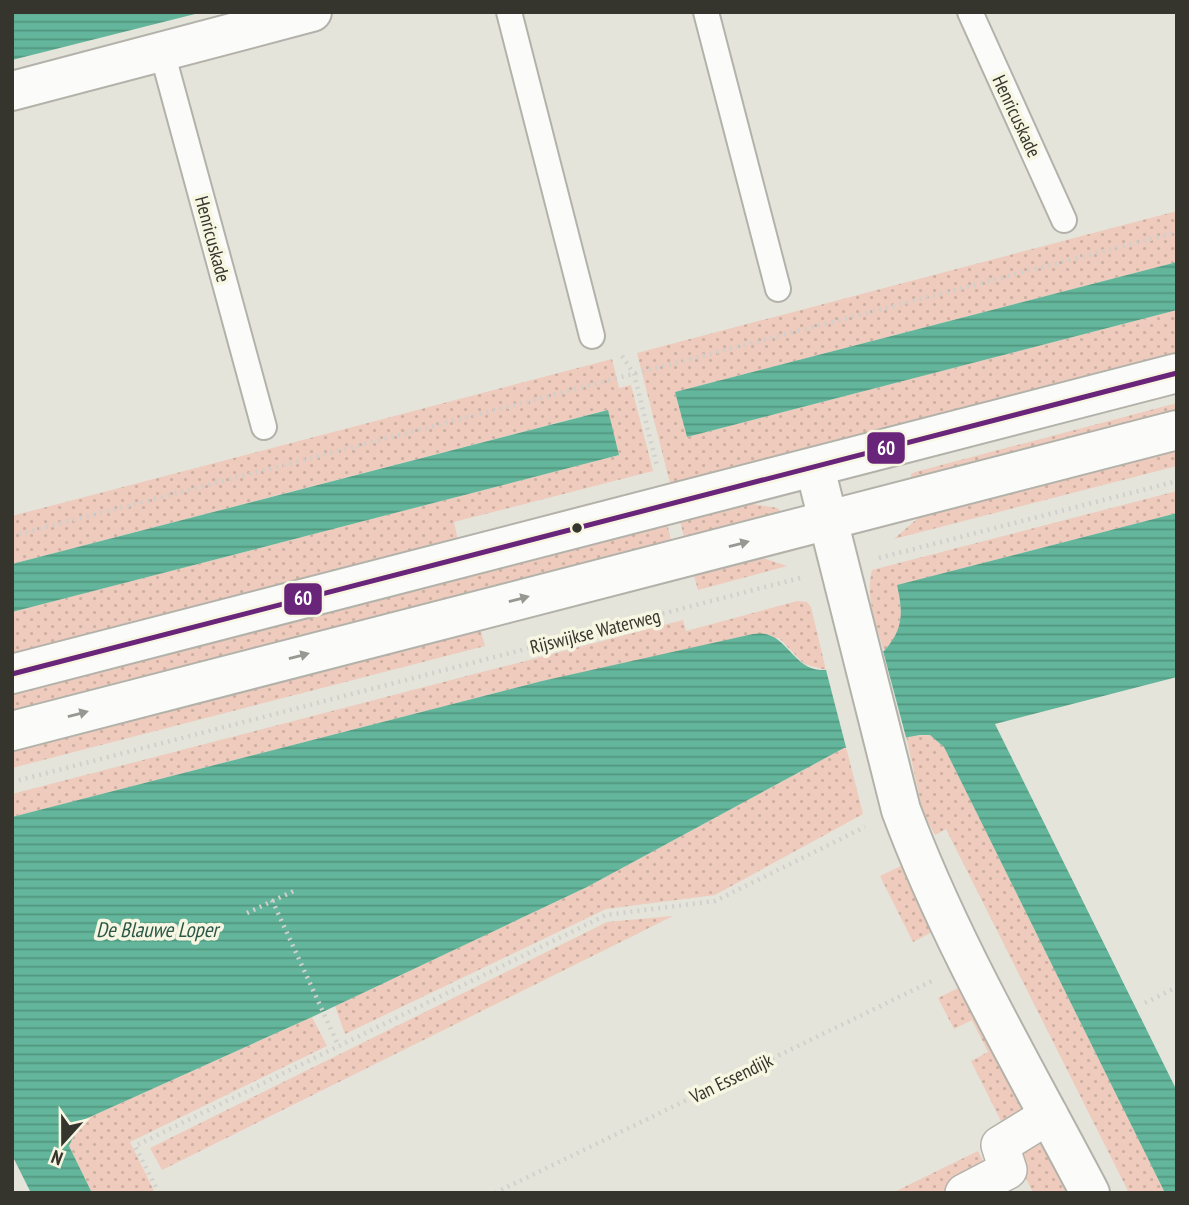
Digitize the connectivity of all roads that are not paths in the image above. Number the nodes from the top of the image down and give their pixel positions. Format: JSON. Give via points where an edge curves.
{"nodes":[{"id":1,"x":312,"y":12,"type":"edge"},
{"id":2,"x":509,"y":12,"type":"edge"},
{"id":3,"x":706,"y":12,"type":"edge"},
{"id":4,"x":970,"y":12,"type":"edge"},
{"id":5,"x":162,"y":52,"type":"junction"},
{"id":6,"x":12,"y":90,"type":"edge"},
{"id":7,"x":1064,"y":220,"type":"dead end"},
{"id":8,"x":778,"y":289,"type":"dead end"},
{"id":9,"x":592,"y":336,"type":"dead end"},
{"id":10,"x":1177,"y":373,"type":"edge"},
{"id":11,"x":264,"y":427,"type":"dead end"},
{"id":12,"x":1177,"y":430,"type":"edge"},
{"id":13,"x":815,"y":468,"type":"junction"},
{"id":14,"x":828,"y":521,"type":"junction"},
{"id":15,"x":12,"y":674,"type":"edge"},
{"id":16,"x":12,"y":731,"type":"edge"},
{"id":17,"x":1049,"y":1115,"type":"junction"},
{"id":18,"x":964,"y":1193,"type":"edge"},
{"id":19,"x":1090,"y":1193,"type":"edge"}],
"edges":[{"from":1,"to":5,"type":"main road"},
{"from":2,"to":9,"type":"lane"},
{"from":3,"to":8,"type":"lane"},
{"from":4,"to":7,"type":"lane","name":"Henricuskade"},
{"from":5,"to":6,"type":"main road"},
{"from":5,"to":11,"type":"lane","name":"Henricuskade"},
{"from":10,"to":13,"type":"main road"},
{"from":12,"to":14,"type":"main road"},
{"from":13,"to":14,"type":"main road"},
{"from":13,"to":15,"type":"main road"},
{"from":16,"to":14,"type":"main road","one_way":true},
{"from":14,"to":17,"type":"main road","via":[[897,794],[968,964]]},
{"from":17,"to":18,"type":"street","via":[[1000,1145],[1008,1170]]},
{"from":17,"to":19,"type":"main road"}]}
